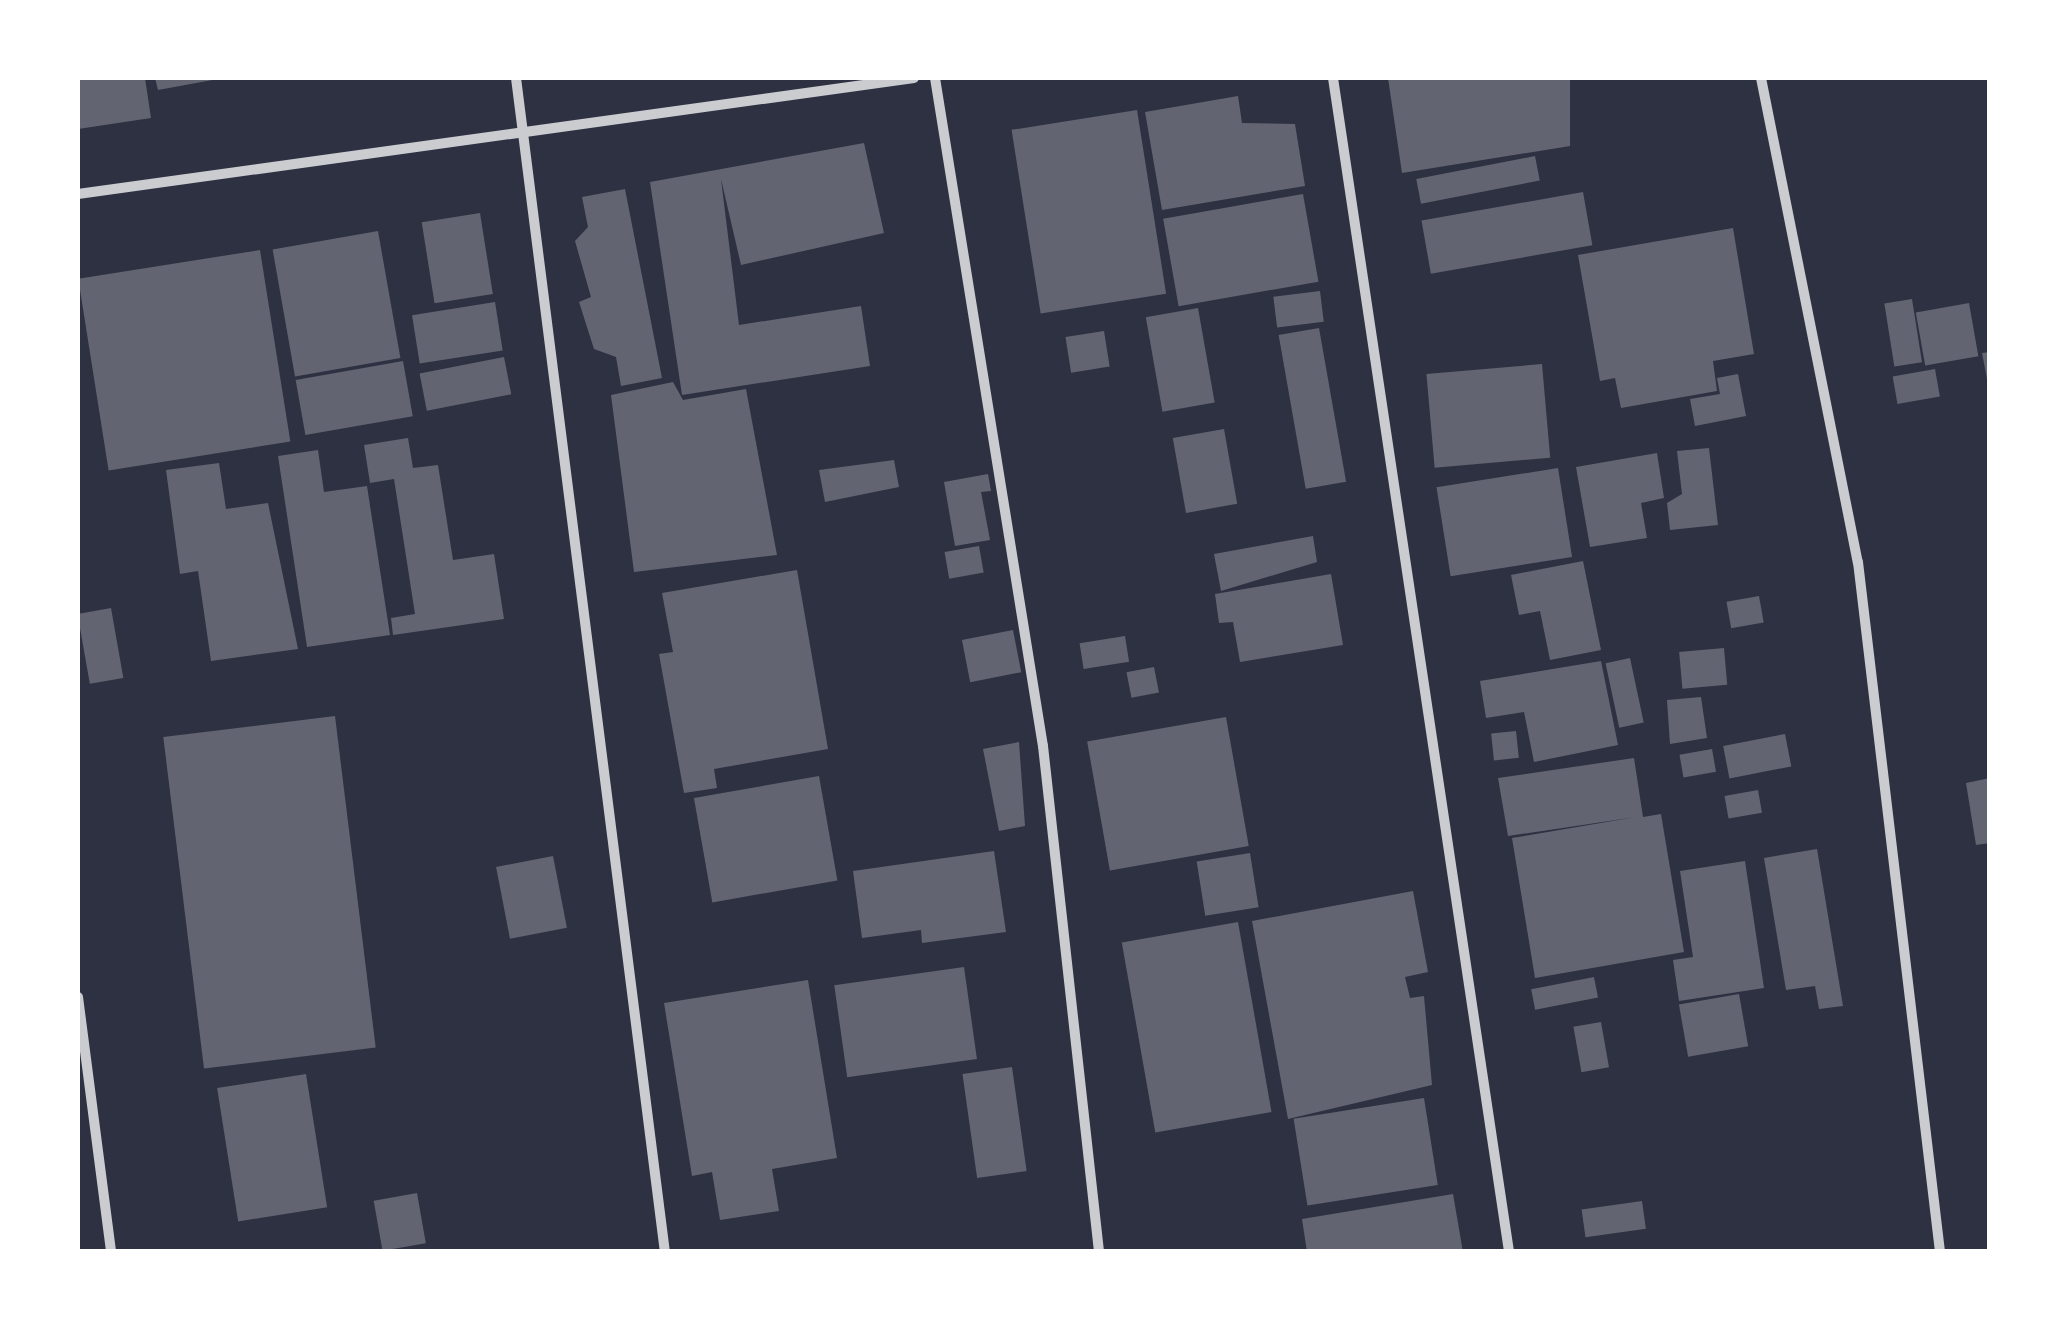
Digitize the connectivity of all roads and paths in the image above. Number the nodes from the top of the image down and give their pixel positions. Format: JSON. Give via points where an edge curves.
{"nodes":[{"id":1,"x":516,"y":78,"type":"edge"},
{"id":2,"x":914,"y":78,"type":"edge"},
{"id":3,"x":936,"y":78,"type":"edge"},
{"id":4,"x":1332,"y":78,"type":"edge"},
{"id":5,"x":1762,"y":78,"type":"edge"},
{"id":6,"x":524,"y":137,"type":"junction"},
{"id":7,"x":78,"y":194,"type":"edge"},
{"id":8,"x":78,"y":997,"type":"edge"},
{"id":9,"x":111,"y":1252,"type":"edge"},
{"id":10,"x":665,"y":1252,"type":"edge"},
{"id":11,"x":1098,"y":1252,"type":"edge"},
{"id":12,"x":1509,"y":1252,"type":"edge"},
{"id":13,"x":1940,"y":1252,"type":"edge"}],
"edges":[{"from":1,"to":6,"type":"street"},
{"from":2,"to":6,"type":"street"},
{"from":3,"to":11,"type":"street","via":[[1043,746]]},
{"from":4,"to":12,"type":"street"},
{"from":5,"to":13,"type":"street","via":[[1858,562]]},
{"from":6,"to":7,"type":"street"},
{"from":6,"to":10,"type":"street"},
{"from":8,"to":9,"type":"street"}]}
